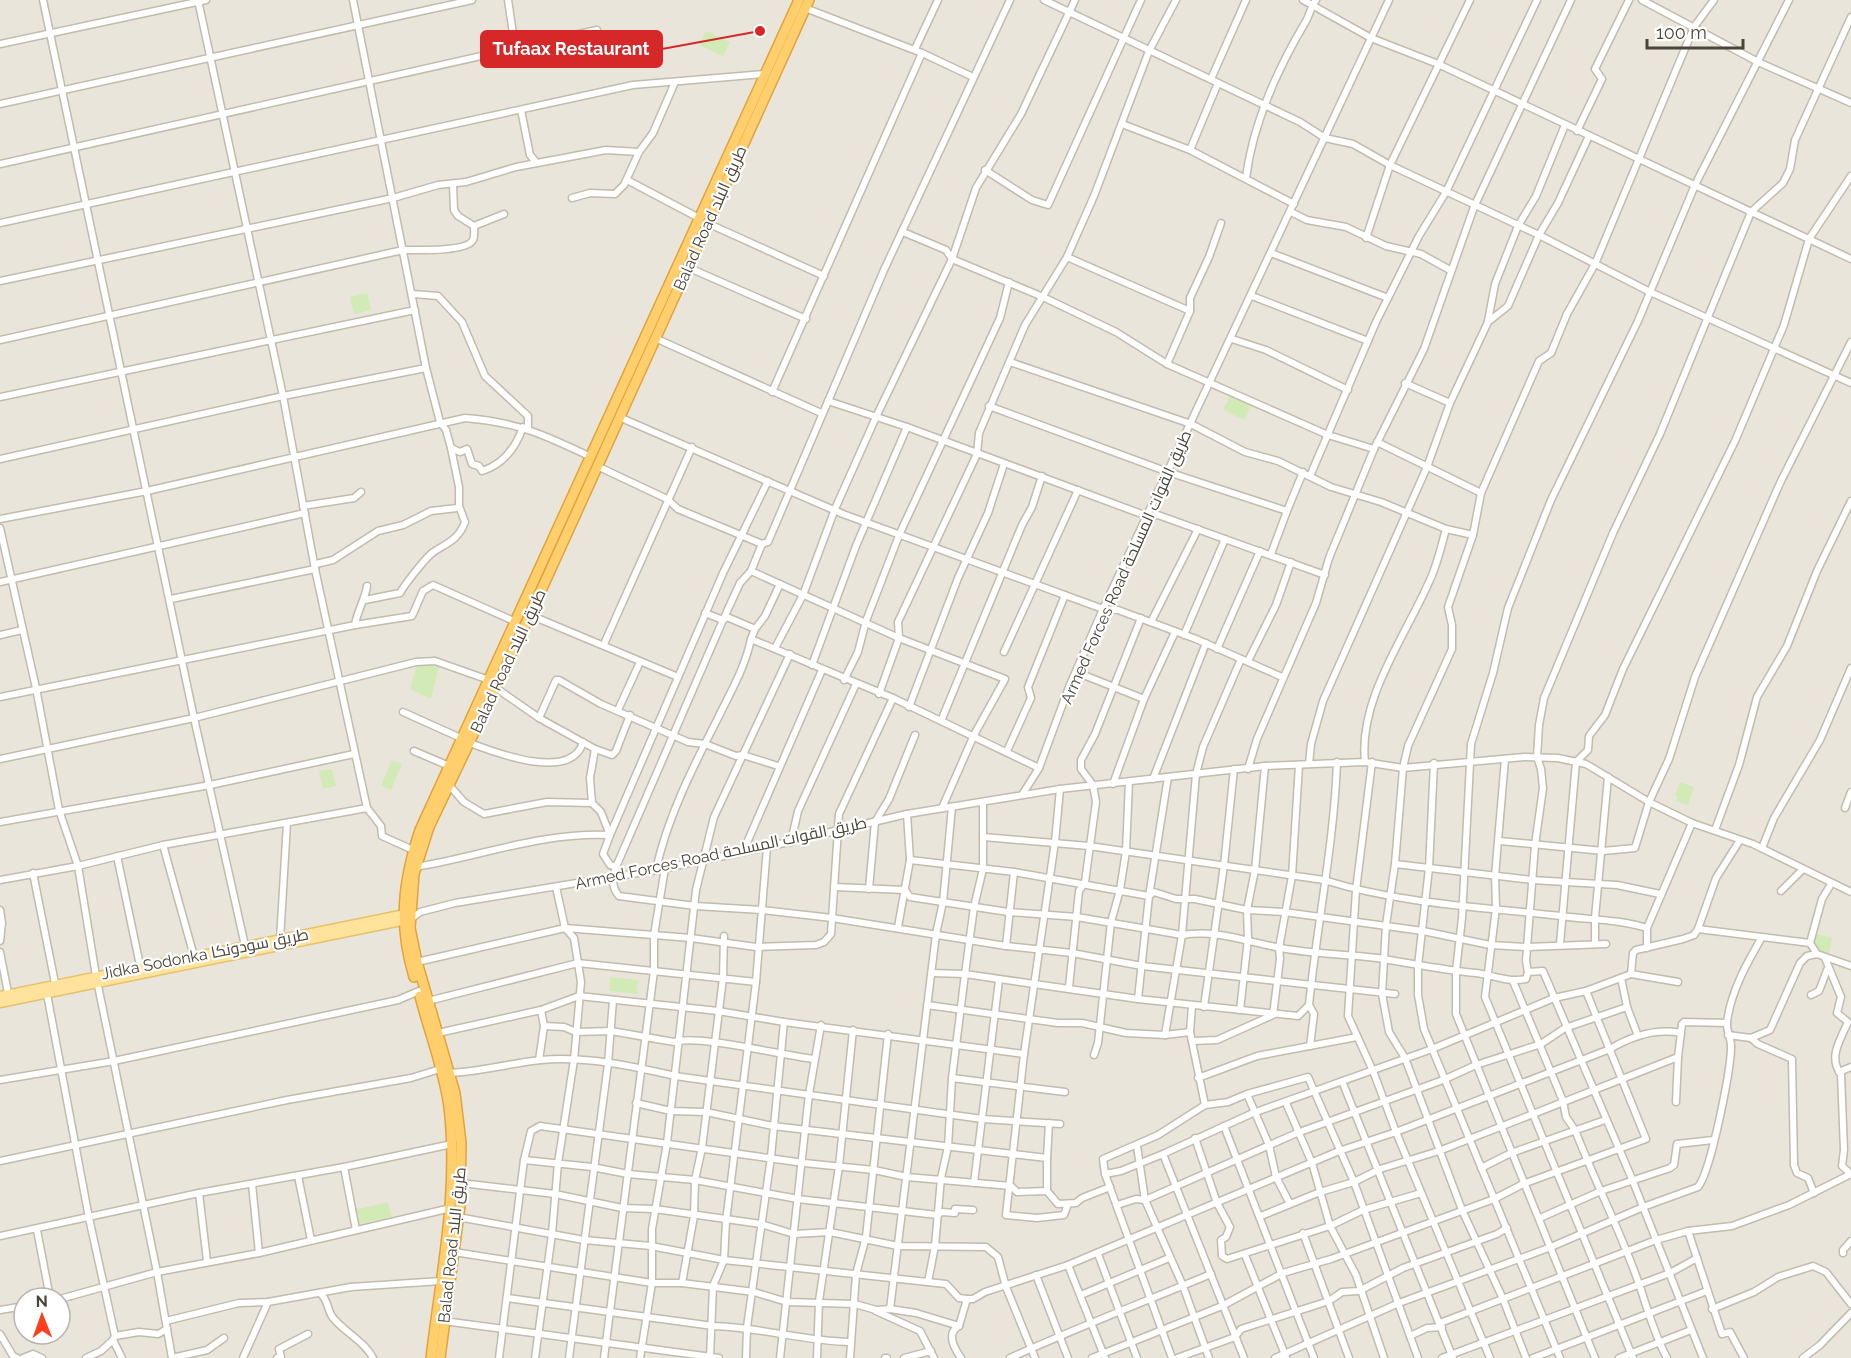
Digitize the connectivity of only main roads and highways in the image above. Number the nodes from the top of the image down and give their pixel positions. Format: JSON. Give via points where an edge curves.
{"nodes":[{"id":1,"x":804,"y":3,"type":"edge"},
{"id":2,"x":703,"y":221,"type":"junction"},
{"id":3,"x":493,"y":684,"type":"junction"},
{"id":4,"x":466,"y":741,"type":"junction"},
{"id":5,"x":410,"y":916,"type":"junction"},
{"id":6,"x":56,"y":988,"type":"junction"},
{"id":7,"x":6,"y":997,"type":"edge"},
{"id":8,"x":0,"y":1003,"type":"edge"},
{"id":9,"x":445,"y":1071,"type":"junction"},
{"id":10,"x":440,"y":1357,"type":"edge"}],
"edges":[{"from":1,"to":2,"type":"highway","name":"Balad Road طريق البلد"},
{"from":1,"to":2,"type":"highway","name":"Balad Road طريق البلد","via":[[765,74]]},
{"from":2,"to":3,"type":"highway","name":"Balad Road طريق البلد","via":[[516,622]]},
{"from":2,"to":3,"type":"highway","name":"Balad Road طريق البلد","via":[[687,267],[530,615]]},
{"from":3,"to":4,"type":"highway","name":"Balad Road طريق البلد"},
{"from":4,"to":5,"type":"highway","name":"Balad Road طريق البلد","via":[[416,867]]},
{"from":4,"to":5,"type":"highway","name":"Balad Road طريق البلد","via":[[449,766],[413,850],[407,874]]},
{"from":5,"to":6,"type":"main road","name":"Jidka Sodonka طريق سودونكا"},
{"from":5,"to":9,"type":"highway","name":"Balad Road طريق البلد","via":[[417,962]]},
{"from":5,"to":9,"type":"highway","name":"Balad Road طريق البلد","via":[[408,951]]},
{"from":6,"to":7,"type":"main road","name":"Jidka Sodonka طريق سودونكا"},
{"from":6,"to":7,"type":"main road","name":"Jidka Sodonka طريق سودونكا","via":[[47,994]]},
{"from":7,"to":8,"type":"main road","name":"Jidka Sodonka طريق سودونكا"},
{"from":9,"to":10,"type":"highway","name":"Balad Road طريق البلد","via":[[452,1144],[451,1208],[441,1281]]},
{"from":9,"to":10,"type":"highway","name":"Balad Road طريق البلد","via":[[459,1126],[461,1183]]}]}
